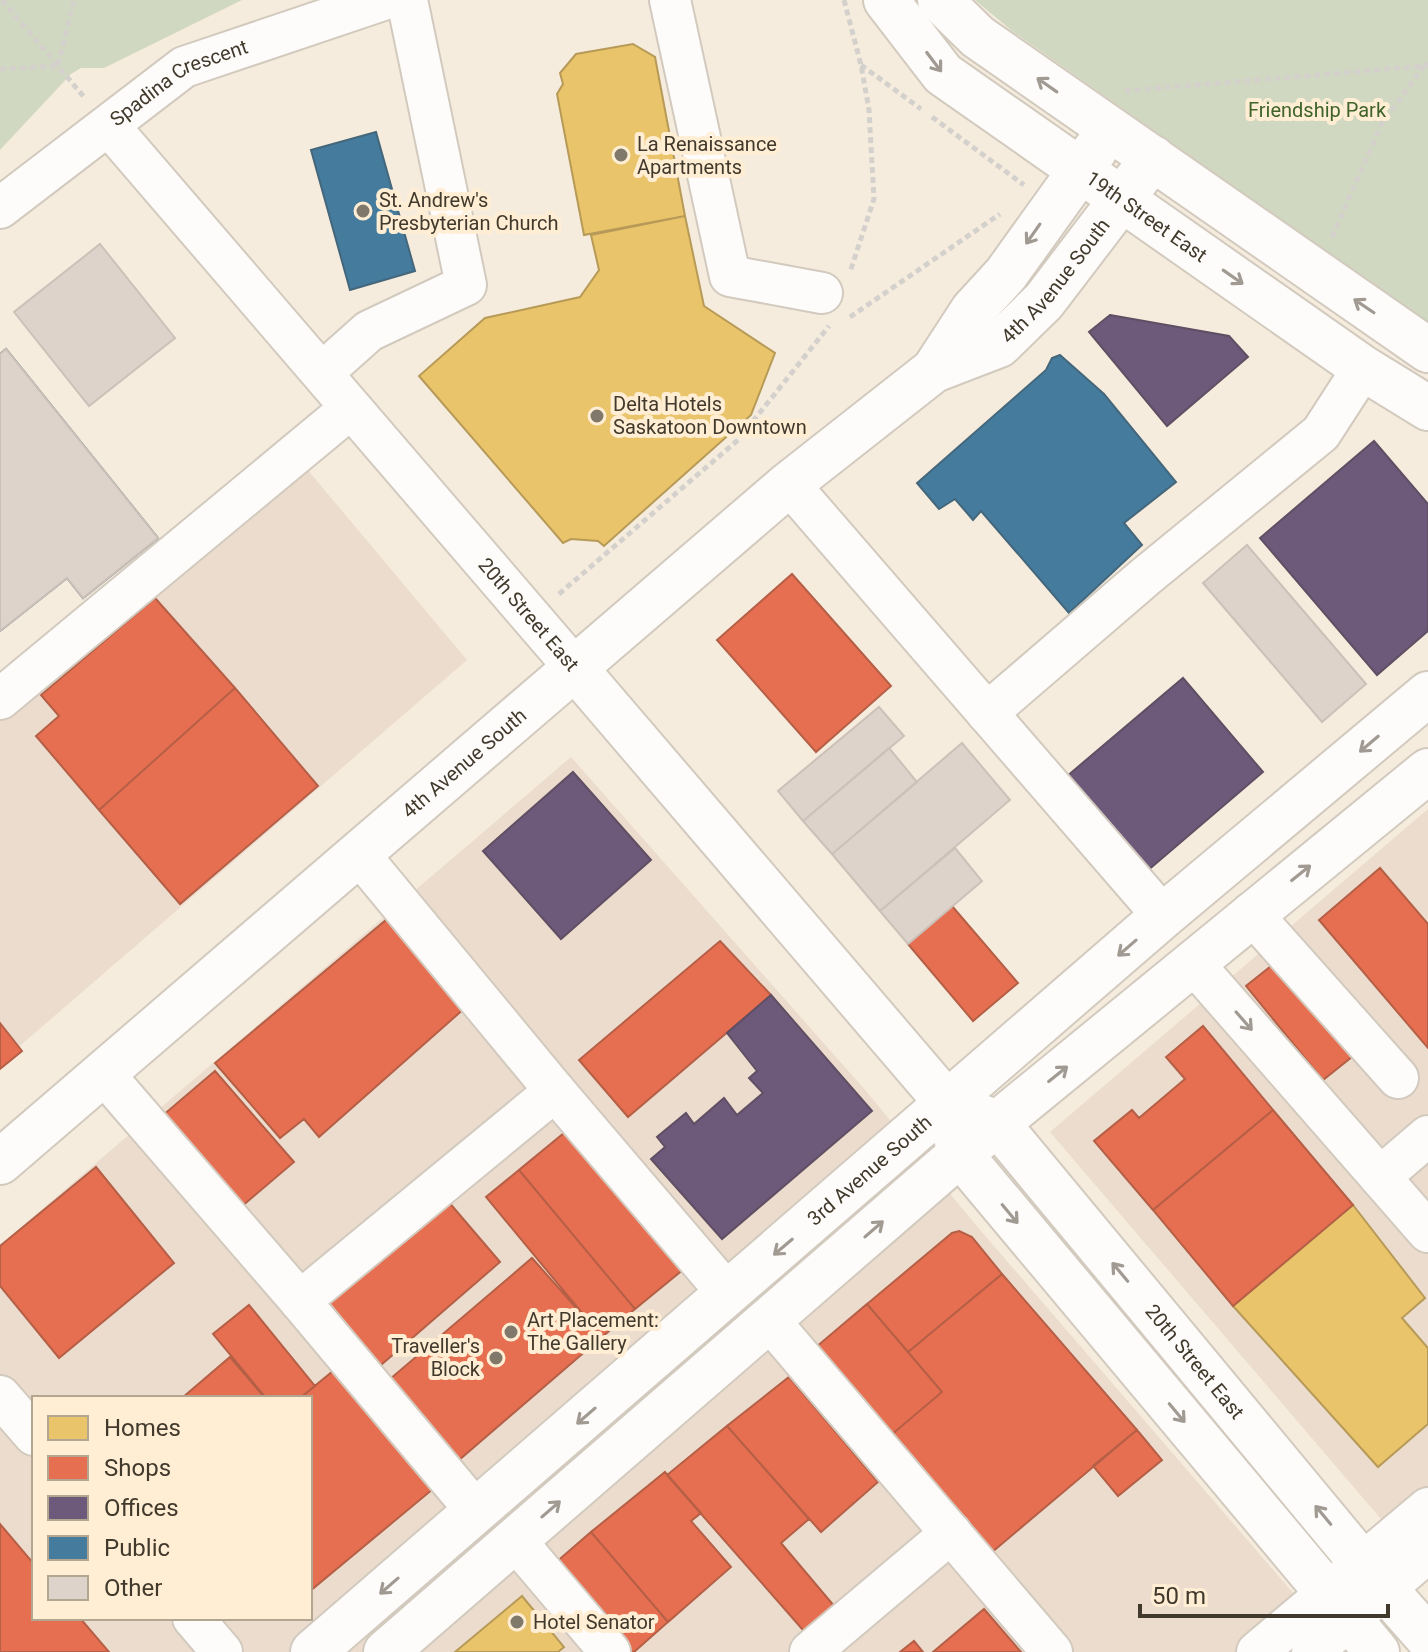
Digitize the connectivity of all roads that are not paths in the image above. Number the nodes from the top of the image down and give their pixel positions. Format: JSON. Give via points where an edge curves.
{"nodes":[{"id":1,"x":383,"y":0,"type":"edge"},
{"id":2,"x":407,"y":0,"type":"edge"},
{"id":3,"x":670,"y":0,"type":"edge"},
{"id":4,"x":886,"y":0,"type":"edge"},
{"id":5,"x":940,"y":0,"type":"edge"},
{"id":6,"x":1113,"y":111,"type":"junction"},
{"id":7,"x":109,"y":126,"type":"junction"},
{"id":8,"x":1153,"y":158,"type":"junction"},
{"id":9,"x":1080,"y":171,"type":"junction"},
{"id":10,"x":1123,"y":201,"type":"junction"},
{"id":11,"x":0,"y":208,"type":"edge"},
{"id":12,"x":837,"y":309,"type":"road end"},
{"id":13,"x":1428,"y":350,"type":"edge"},
{"id":14,"x":1363,"y":368,"type":"junction"},
{"id":15,"x":934,"y":370,"type":"junction"},
{"id":16,"x":323,"y":372,"type":"junction"},
{"id":17,"x":351,"y":408,"type":"junction"},
{"id":18,"x":1428,"y":408,"type":"edge"},
{"id":19,"x":789,"y":484,"type":"junction"},
{"id":20,"x":574,"y":667,"type":"junction"},
{"id":21,"x":1428,"y":694,"type":"edge"},
{"id":22,"x":0,"y":699,"type":"edge"},
{"id":23,"x":987,"y":713,"type":"junction"},
{"id":24,"x":1428,"y":771,"type":"edge"},
{"id":25,"x":358,"y":853,"type":"junction"},
{"id":26,"x":1251,"y":913,"type":"junction"},
{"id":27,"x":1163,"y":916,"type":"junction"},
{"id":28,"x":1193,"y":963,"type":"junction"},
{"id":29,"x":103,"y":1073,"type":"junction"},
{"id":30,"x":1398,"y":1078,"type":"dead end"},
{"id":31,"x":555,"y":1091,"type":"junction"},
{"id":32,"x":948,"y":1104,"type":"junction"},
{"id":33,"x":997,"y":1123,"type":"junction"},
{"id":34,"x":1428,"y":1136,"type":"edge"},
{"id":35,"x":960,"y":1154,"type":"junction"},
{"id":36,"x":0,"y":1162,"type":"edge"},
{"id":37,"x":1380,"y":1177,"type":"junction"},
{"id":38,"x":1428,"y":1232,"type":"edge"},
{"id":39,"x":728,"y":1294,"type":"junction"},
{"id":40,"x":300,"y":1301,"type":"junction"},
{"id":41,"x":769,"y":1320,"type":"junction"},
{"id":42,"x":0,"y":1396,"type":"edge"},
{"id":43,"x":32,"y":1433,"type":"edge"},
{"id":44,"x":1428,"y":1508,"type":"edge"},
{"id":45,"x":476,"y":1511,"type":"junction"},
{"id":46,"x":951,"y":1533,"type":"junction"},
{"id":47,"x":515,"y":1540,"type":"junction"},
{"id":48,"x":1428,"y":1552,"type":"edge"},
{"id":49,"x":1373,"y":1576,"type":"junction"},
{"id":50,"x":1337,"y":1605,"type":"junction"},
{"id":51,"x":195,"y":1620,"type":"edge"},
{"id":52,"x":1428,"y":1638,"type":"edge"},
{"id":53,"x":222,"y":1652,"type":"edge"},
{"id":54,"x":313,"y":1652,"type":"edge"},
{"id":55,"x":386,"y":1652,"type":"edge"},
{"id":56,"x":610,"y":1652,"type":"edge"},
{"id":57,"x":810,"y":1652,"type":"edge"},
{"id":58,"x":1052,"y":1652,"type":"edge"},
{"id":59,"x":1257,"y":1652,"type":"edge"},
{"id":60,"x":1312,"y":1652,"type":"edge"},
{"id":61,"x":1377,"y":1652,"type":"edge"}],
"edges":[{"from":1,"to":7,"type":"street","name":"Spadina Crescent","via":[[184,67]]},
{"from":2,"to":16,"type":"street","via":[[466,285],[369,331]]},
{"from":3,"to":12,"type":"street","via":[[730,276]]},
{"from":4,"to":9,"type":"main road","name":"19th Street East","one_way":true,"via":[[943,74]]},
{"from":6,"to":5,"type":"main road","one_way":true,"via":[[978,37]]},
{"from":6,"to":8,"type":"main road"},
{"from":6,"to":9,"type":"main road","name":"4th Avenue South"},
{"from":7,"to":11,"type":"street","name":"Spadina Crescent"},
{"from":7,"to":16,"type":"street","name":"20th Street East"},
{"from":8,"to":10,"type":"main road","name":"4th Avenue South"},
{"from":13,"to":8,"type":"main road","one_way":true},
{"from":9,"to":10,"type":"main road","name":"19th Street East"},
{"from":9,"to":15,"type":"main road","name":"4th Avenue South","one_way":true,"via":[[1006,274],[973,310]]},
{"from":10,"to":14,"type":"main road","name":"19th Street East","one_way":true},
{"from":10,"to":15,"type":"main road","name":"4th Avenue South","via":[[1044,301],[999,345]]},
{"from":14,"to":18,"type":"main road","name":"19th Street East"},
{"from":14,"to":23,"type":"street","via":[[1321,433]]},
{"from":15,"to":19,"type":"main road","name":"4th Avenue South"},
{"from":16,"to":17,"type":"street","name":"20th Street East"},
{"from":17,"to":20,"type":"street","name":"20th Street East"},
{"from":17,"to":22,"type":"street"},
{"from":19,"to":20,"type":"main road","name":"4th Avenue South"},
{"from":19,"to":23,"type":"street"},
{"from":20,"to":25,"type":"main road","name":"4th Avenue South"},
{"from":20,"to":32,"type":"main road","name":"20th Street East"},
{"from":21,"to":27,"type":"main road","name":"3rd Avenue South","one_way":true},
{"from":23,"to":27,"type":"street"},
{"from":26,"to":24,"type":"main road","one_way":true},
{"from":25,"to":29,"type":"main road","name":"4th Avenue South"},
{"from":25,"to":31,"type":"street"},
{"from":26,"to":28,"type":"main road"},
{"from":26,"to":30,"type":"street"},
{"from":27,"to":32,"type":"main road","name":"3rd Avenue South","one_way":true},
{"from":33,"to":28,"type":"main road","one_way":true},
{"from":28,"to":37,"type":"street","one_way":true},
{"from":29,"to":36,"type":"main road","name":"4th Avenue South"},
{"from":29,"to":40,"type":"street"},
{"from":31,"to":39,"type":"street"},
{"from":31,"to":40,"type":"street"},
{"from":32,"to":33,"type":"main road","name":"20th Street East"},
{"from":32,"to":35,"type":"main road","name":"20th Street East"},
{"from":32,"to":39,"type":"main road","name":"3rd Avenue South","one_way":true},
{"from":33,"to":35,"type":"main road"},
{"from":49,"to":33,"type":"main road","name":"20th Street East","one_way":true},
{"from":34,"to":37,"type":"street"},
{"from":41,"to":35,"type":"main road","one_way":true},
{"from":35,"to":50,"type":"main road","name":"20th Street East","one_way":true},
{"from":37,"to":38,"type":"street"},
{"from":39,"to":45,"type":"main road","name":"3rd Avenue South","one_way":true},
{"from":40,"to":45,"type":"street"},
{"from":41,"to":46,"type":"street"},
{"from":47,"to":41,"type":"main road","one_way":true},
{"from":42,"to":43,"type":"street"},
{"from":44,"to":49,"type":"street"},
{"from":45,"to":54,"type":"main road","name":"3rd Avenue South","one_way":true},
{"from":46,"to":57,"type":"street"},
{"from":46,"to":58,"type":"street"},
{"from":47,"to":55,"type":"main road"},
{"from":47,"to":56,"type":"street"},
{"from":48,"to":49,"type":"street"},
{"from":49,"to":50,"type":"street"},
{"from":49,"to":52,"type":"main road","name":"20th Street East"},
{"from":50,"to":59,"type":"street"},
{"from":50,"to":60,"type":"street"},
{"from":50,"to":61,"type":"main road","name":"20th Street East"},
{"from":51,"to":53,"type":"street"}]}
